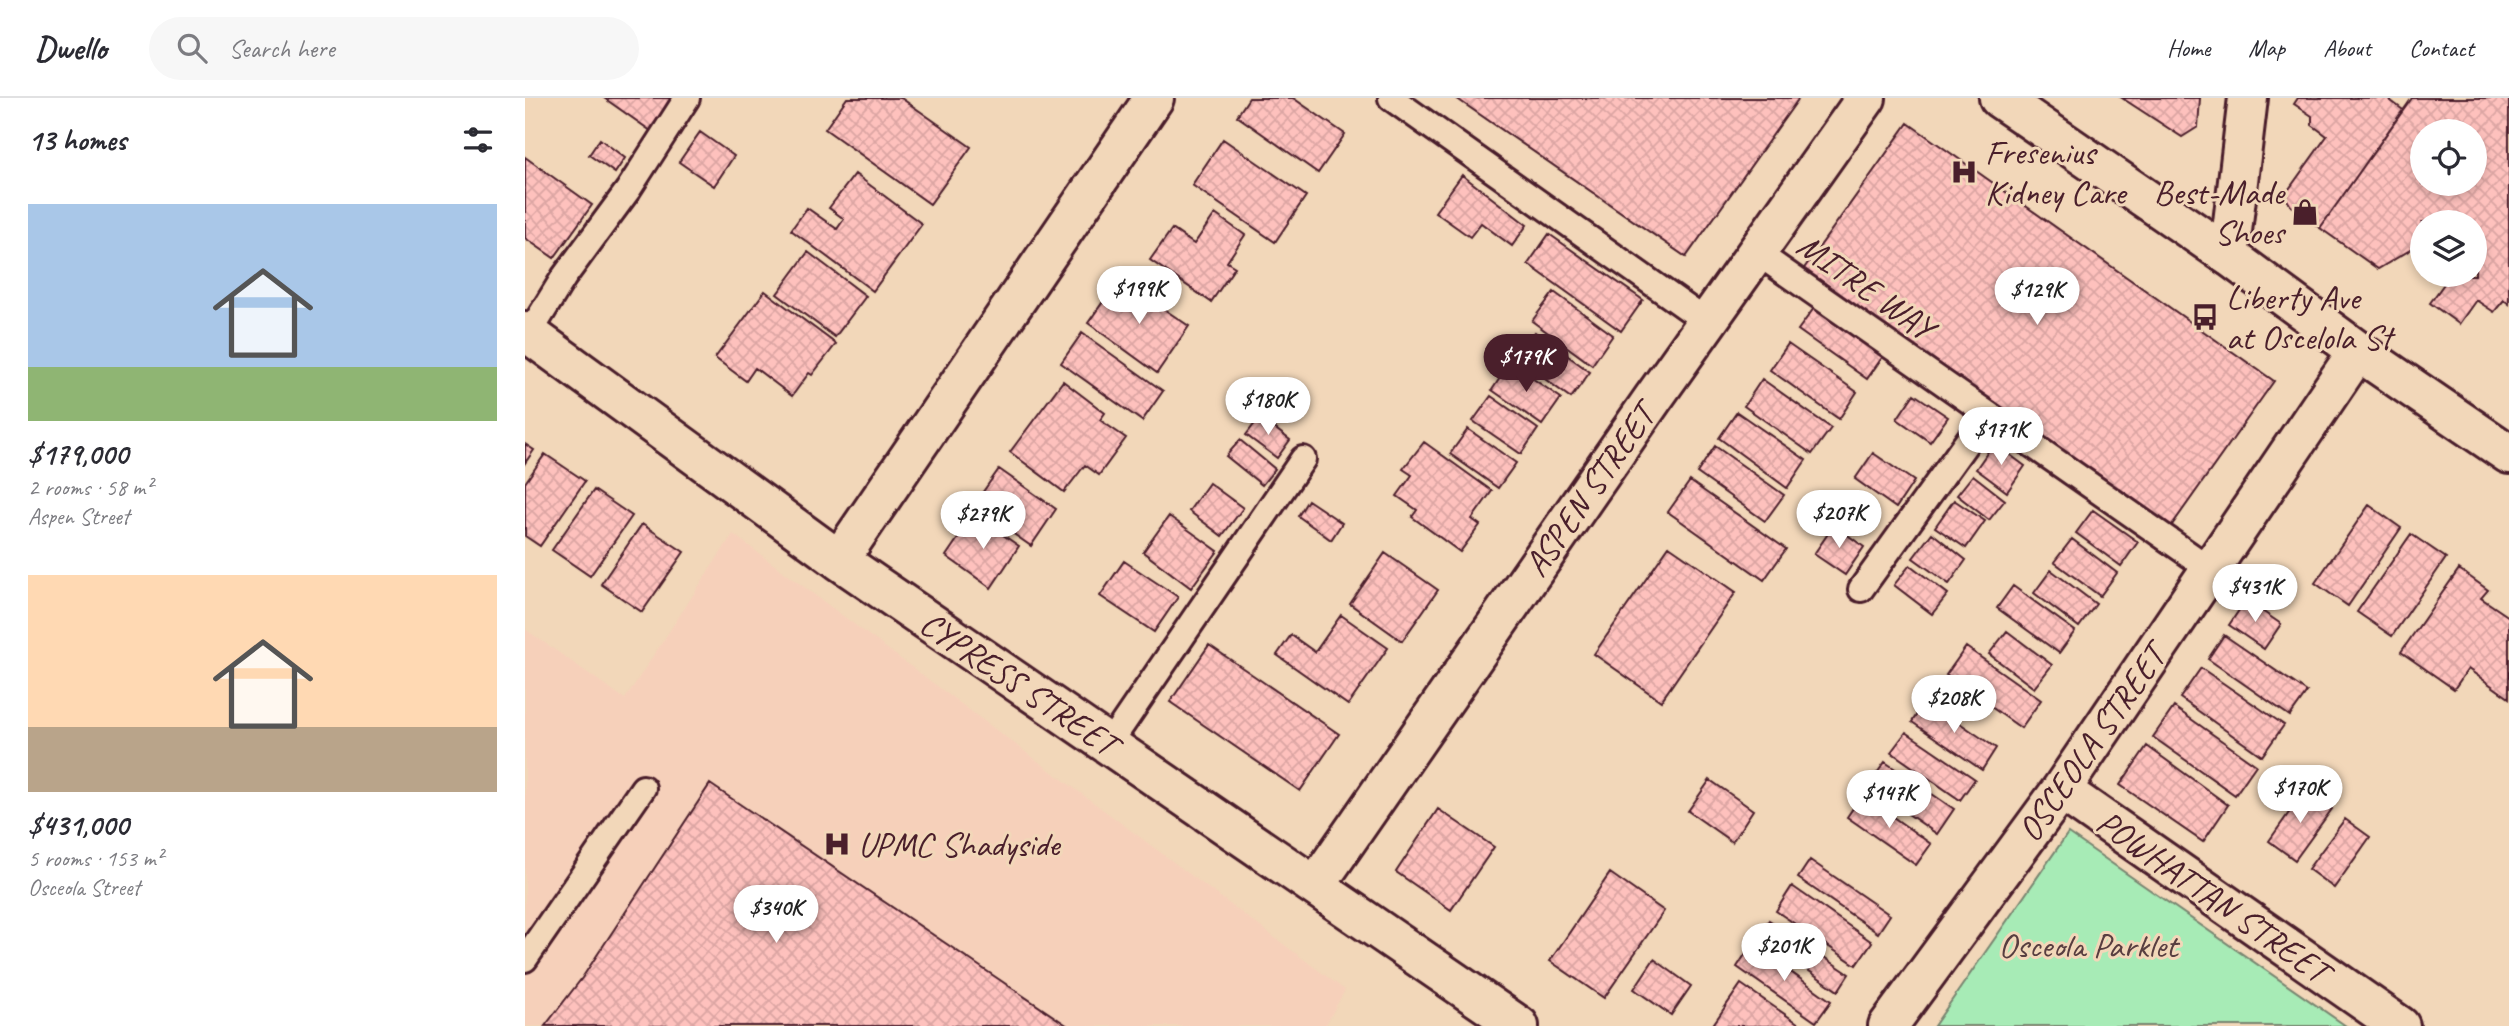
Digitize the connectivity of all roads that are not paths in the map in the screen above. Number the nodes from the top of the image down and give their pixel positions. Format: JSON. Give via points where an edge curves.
{"nodes":[{"id":1,"x":687,"y":98,"type":"edge"},
{"id":2,"x":1154,"y":98,"type":"edge"},
{"id":3,"x":1391,"y":98,"type":"edge"},
{"id":4,"x":1866,"y":98,"type":"edge"},
{"id":5,"x":1999,"y":98,"type":"edge"},
{"id":6,"x":2248,"y":98,"type":"edge"},
{"id":7,"x":1756,"y":252,"type":"junction"},
{"id":8,"x":2229,"y":256,"type":"junction"},
{"id":9,"x":1707,"y":322,"type":"junction"},
{"id":10,"x":527,"y":333,"type":"edge"},
{"id":11,"x":2358,"y":351,"type":"junction"},
{"id":12,"x":1987,"y":414,"type":"junction"},
{"id":13,"x":2509,"y":454,"type":"edge"},
{"id":14,"x":1303,"y":459,"type":"dead end"},
{"id":15,"x":839,"y":560,"type":"junction"},
{"id":16,"x":2210,"y":569,"type":"junction"},
{"id":17,"x":1861,"y":589,"type":"dead end"},
{"id":18,"x":1109,"y":744,"type":"junction"},
{"id":19,"x":643,"y":788,"type":"dead end"},
{"id":20,"x":2061,"y":790,"type":"junction"},
{"id":21,"x":1316,"y":885,"type":"junction"},
{"id":22,"x":525,"y":959,"type":"edge"},
{"id":23,"x":1519,"y":1026,"type":"edge"},
{"id":24,"x":1888,"y":1026,"type":"edge"},
{"id":25,"x":2400,"y":1026,"type":"edge"}],
"edges":[{"from":1,"to":10,"type":"lane"},
{"from":2,"to":15,"type":"street"},
{"from":3,"to":9,"type":"lane"},
{"from":4,"to":7,"type":"street","name":"ASPEN STREET"},
{"from":5,"to":8,"type":"street"},
{"from":6,"to":8,"type":"street"},
{"from":7,"to":9,"type":"street","name":"ASPEN STREET"},
{"from":7,"to":12,"type":"lane","name":"MITRE WAY"},
{"from":8,"to":11,"type":"street"},
{"from":9,"to":21,"type":"street","name":"ASPEN STREET"},
{"from":10,"to":15,"type":"street","name":"CYPRESS STREET"},
{"from":11,"to":13,"type":"street"},
{"from":11,"to":16,"type":"street","name":"OSCEOLA STREET"},
{"from":12,"to":16,"type":"lane","name":"MITRE WAY"},
{"from":12,"to":17,"type":"lane"},
{"from":14,"to":18,"type":"lane"},
{"from":15,"to":18,"type":"street","name":"CYPRESS STREET"},
{"from":16,"to":20,"type":"street","name":"OSCEOLA STREET"},
{"from":18,"to":21,"type":"street","name":"CYPRESS STREET"},
{"from":19,"to":22,"type":"lane"},
{"from":20,"to":24,"type":"street","name":"OSCEOLA STREET"},
{"from":20,"to":25,"type":"street","name":"POWHATTAN STREET"},
{"from":21,"to":23,"type":"street","name":"CYPRESS STREET"}]}
